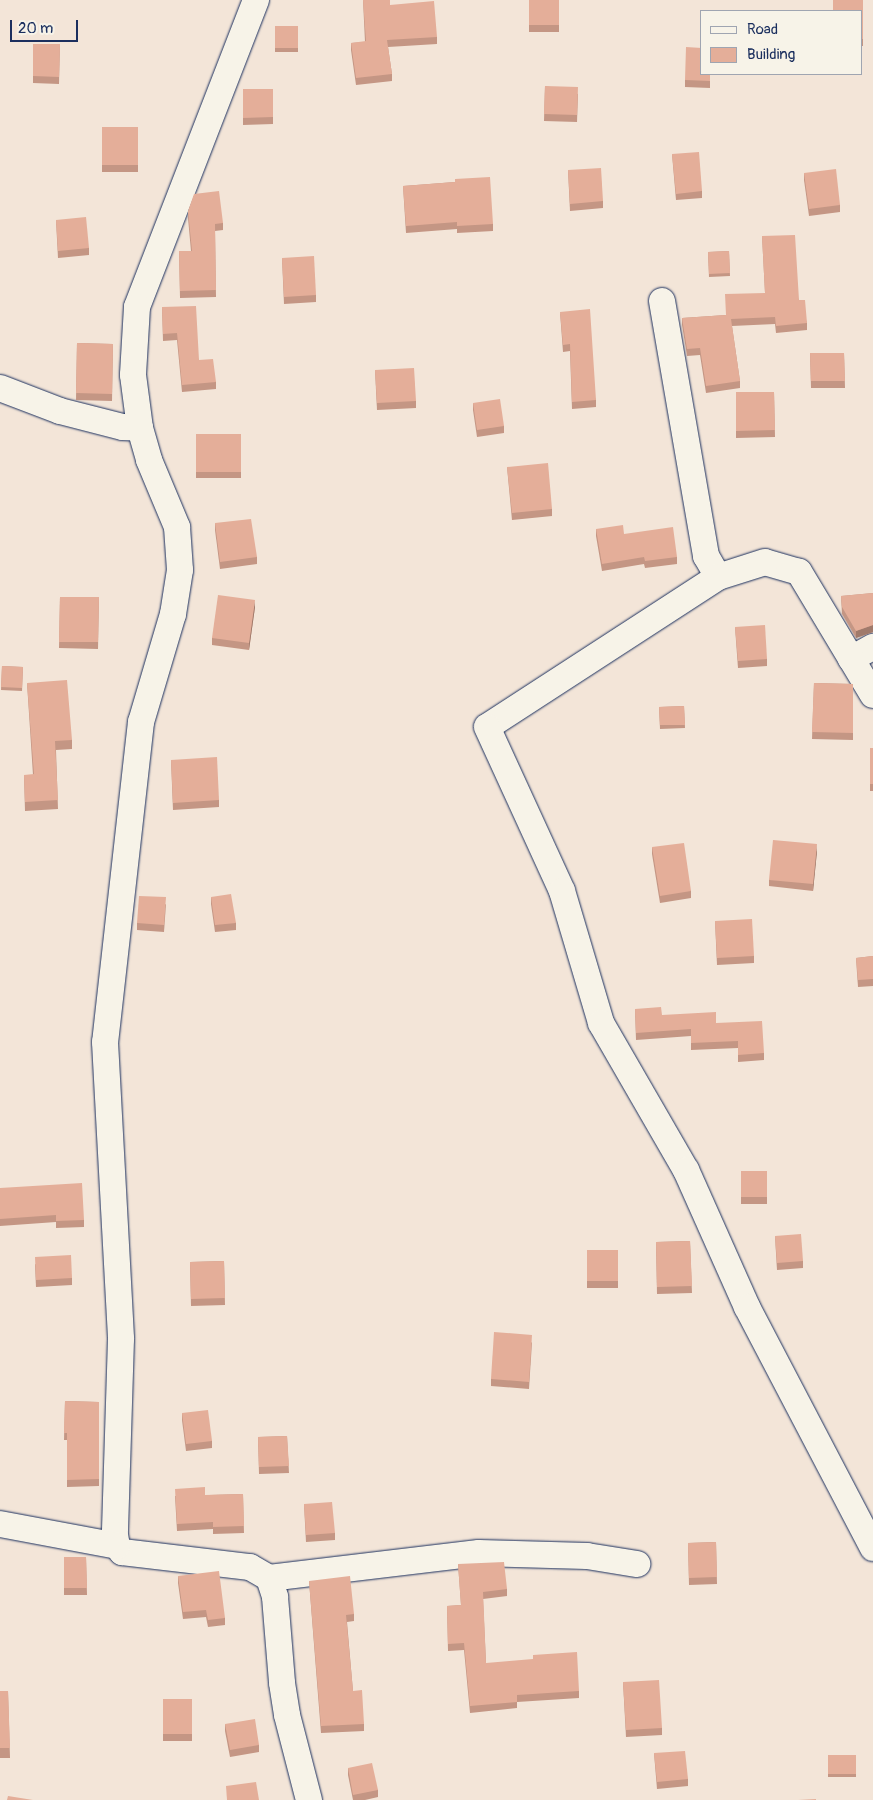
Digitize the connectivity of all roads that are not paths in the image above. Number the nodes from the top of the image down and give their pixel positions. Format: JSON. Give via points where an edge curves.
{"nodes":[{"id":1,"x":256,"y":0,"type":"edge"},
{"id":2,"x":662,"y":301,"type":"dead end"},
{"id":3,"x":0,"y":388,"type":"edge"},
{"id":4,"x":140,"y":428,"type":"junction"},
{"id":5,"x":718,"y":578,"type":"junction"},
{"id":6,"x":862,"y":653,"type":"edge"},
{"id":7,"x":873,"y":695,"type":"edge"},
{"id":8,"x":0,"y":1524,"type":"edge"},
{"id":9,"x":117,"y":1546,"type":"junction"},
{"id":10,"x":873,"y":1548,"type":"edge"},
{"id":11,"x":637,"y":1564,"type":"dead end"},
{"id":12,"x":269,"y":1578,"type":"junction"},
{"id":13,"x":309,"y":1800,"type":"edge"}],
"edges":[{"from":1,"to":4,"type":"street","via":[[137,307],[133,375]]},
{"from":2,"to":5,"type":"street","via":[[706,556]]},
{"from":3,"to":4,"type":"street","via":[[60,411]]},
{"from":4,"to":9,"type":"street","via":[[149,460],[177,527],[180,570],[173,614],[141,722],[105,1042],[121,1339]]},
{"from":5,"to":6,"type":"street","via":[[765,562],[799,572]]},
{"from":5,"to":10,"type":"street","via":[[486,727],[562,891],[601,1023],[686,1170],[747,1307]]},
{"from":6,"to":7,"type":"street"},
{"from":8,"to":9,"type":"street"},
{"from":9,"to":12,"type":"street","via":[[122,1552],[250,1566]]},
{"from":11,"to":12,"type":"street","via":[[587,1556],[479,1553]]},
{"from":12,"to":13,"type":"street","via":[[287,1715]]}]}
